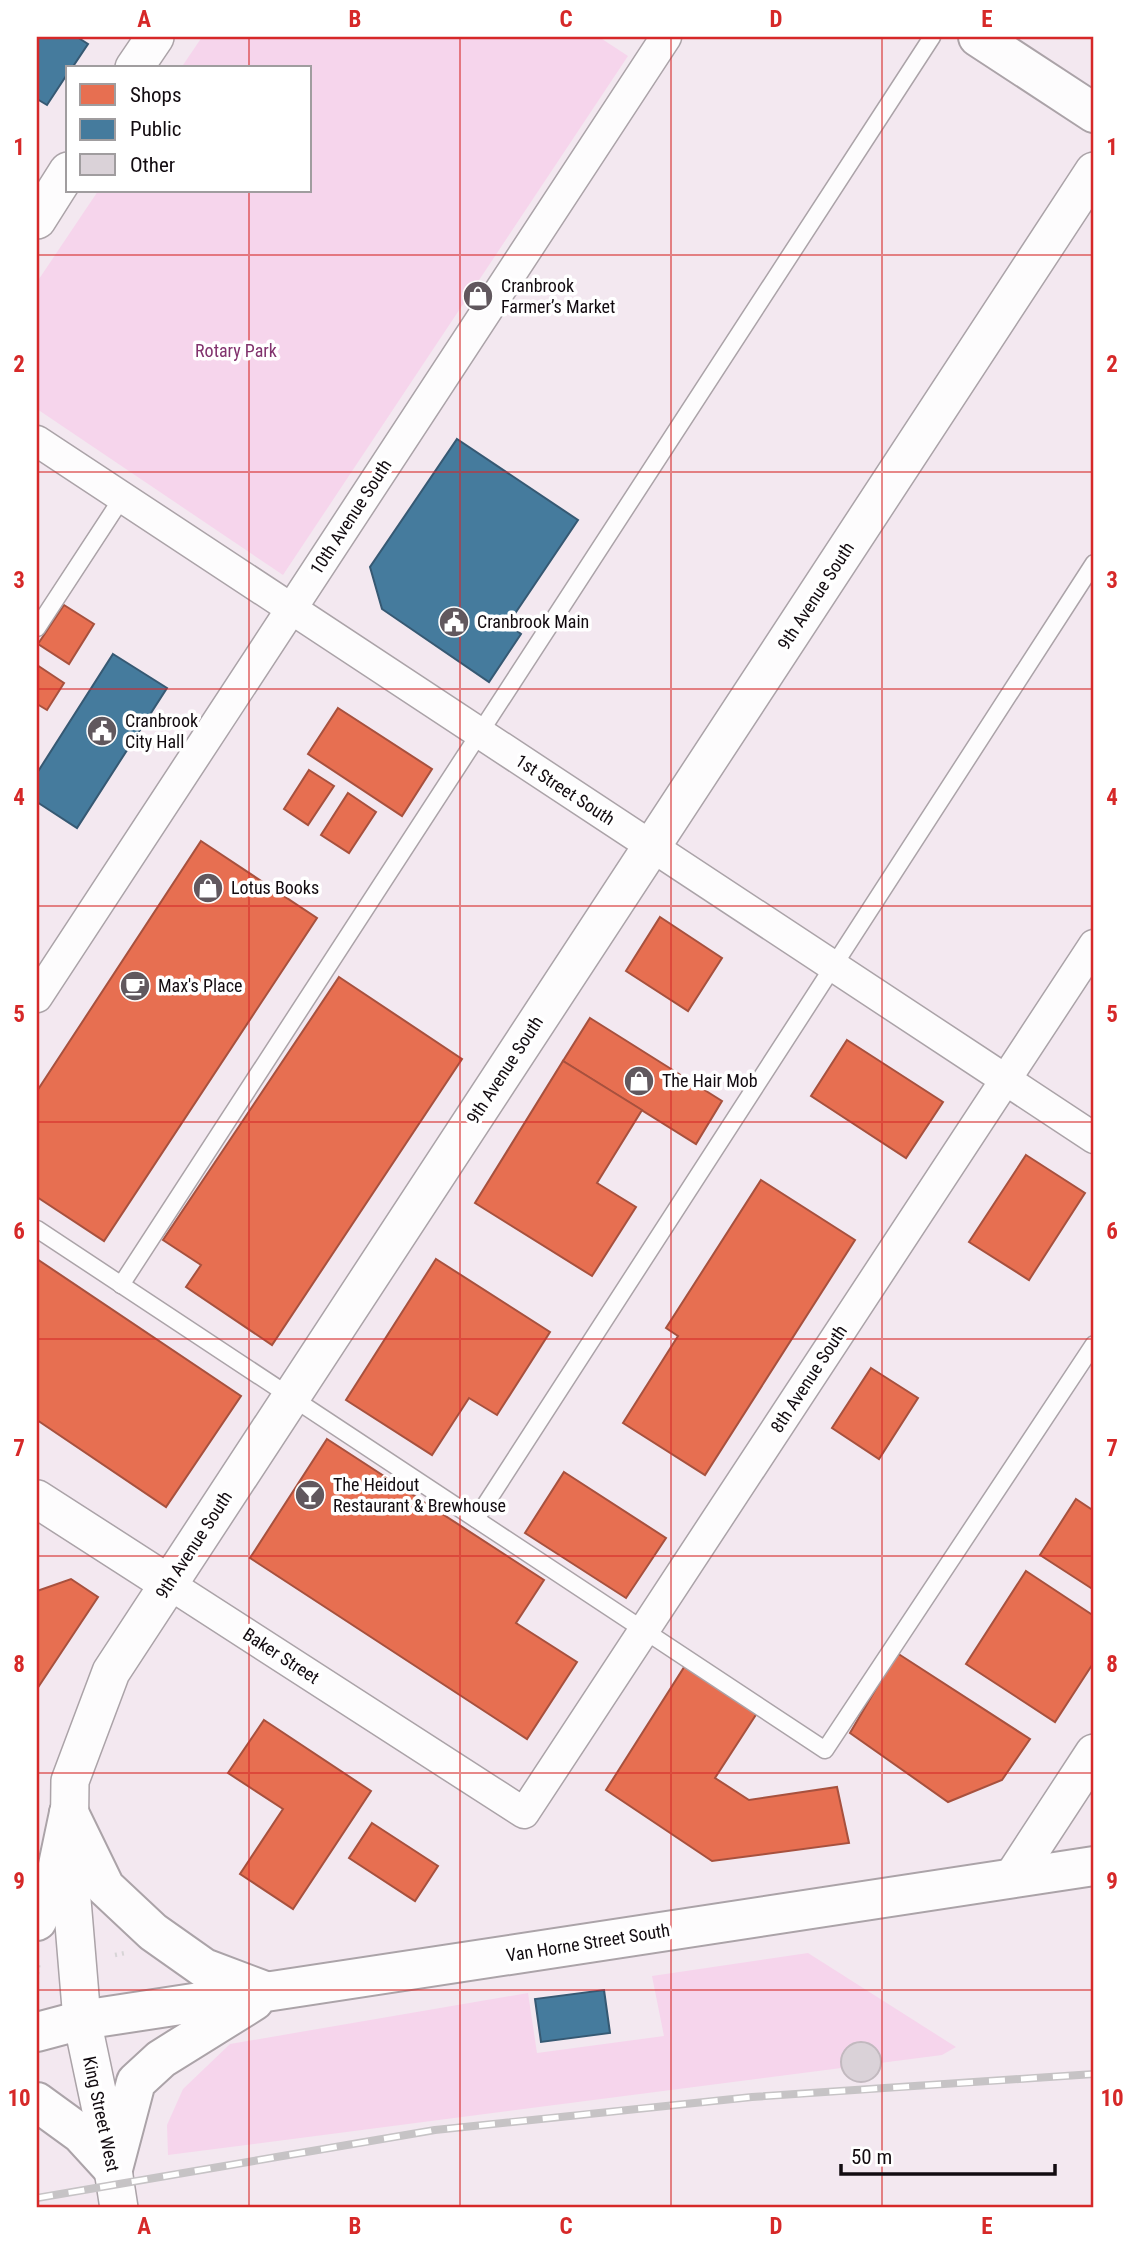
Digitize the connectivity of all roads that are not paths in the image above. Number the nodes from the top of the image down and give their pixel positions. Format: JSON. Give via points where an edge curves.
{"nodes":[{"id":1,"x":155,"y":37,"type":"edge"},
{"id":2,"x":666,"y":37,"type":"edge"},
{"id":3,"x":932,"y":37,"type":"edge"},
{"id":4,"x":978,"y":37,"type":"edge"},
{"id":5,"x":135,"y":66,"type":"edge"},
{"id":6,"x":1094,"y":113,"type":"edge"},
{"id":7,"x":1094,"y":171,"type":"edge"},
{"id":8,"x":66,"y":174,"type":"edge"},
{"id":9,"x":37,"y":220,"type":"edge"},
{"id":10,"x":37,"y":441,"type":"edge"},
{"id":11,"x":122,"y":498,"type":"junction"},
{"id":12,"x":1094,"y":563,"type":"edge"},
{"id":13,"x":291,"y":609,"type":"junction"},
{"id":14,"x":37,"y":628,"type":"edge"},
{"id":15,"x":479,"y":733,"type":"junction"},
{"id":16,"x":652,"y":846,"type":"junction"},
{"id":17,"x":1094,"y":945,"type":"edge"},
{"id":18,"x":833,"y":966,"type":"junction"},
{"id":19,"x":37,"y":997,"type":"edge"},
{"id":20,"x":1006,"y":1080,"type":"junction"},
{"id":21,"x":1094,"y":1138,"type":"edge"},
{"id":22,"x":37,"y":1229,"type":"edge"},
{"id":23,"x":121,"y":1285,"type":"junction"},
{"id":24,"x":1094,"y":1344,"type":"edge"},
{"id":25,"x":291,"y":1397,"type":"junction"},
{"id":26,"x":37,"y":1499,"type":"edge"},
{"id":27,"x":476,"y":1519,"type":"junction"},
{"id":28,"x":169,"y":1584,"type":"junction"},
{"id":29,"x":644,"y":1631,"type":"junction"},
{"id":30,"x":1094,"y":1753,"type":"edge"},
{"id":31,"x":69,"y":1813,"type":"junction"},
{"id":32,"x":524,"y":1813,"type":"joint"},
{"id":33,"x":1094,"y":1866,"type":"edge"},
{"id":34,"x":1013,"y":1877,"type":"junction"},
{"id":35,"x":37,"y":1921,"type":"edge"},
{"id":36,"x":267,"y":1992,"type":"junction"},
{"id":37,"x":82,"y":2020,"type":"junction"},
{"id":38,"x":37,"y":2032,"type":"edge"},
{"id":39,"x":37,"y":2102,"type":"edge"},
{"id":40,"x":113,"y":2169,"type":"junction"},
{"id":41,"x":120,"y":2208,"type":"edge"}],
"edges":[{"from":1,"to":5,"type":"street"},
{"from":2,"to":13,"type":"street","name":"10th Avenue South"},
{"from":3,"to":15,"type":"lane"},
{"from":4,"to":6,"type":"main road"},
{"from":7,"to":16,"type":"street","name":"9th Avenue South"},
{"from":8,"to":9,"type":"street"},
{"from":10,"to":11,"type":"street","name":"1st Street South"},
{"from":11,"to":13,"type":"street","name":"1st Street South"},
{"from":11,"to":14,"type":"lane"},
{"from":12,"to":18,"type":"lane"},
{"from":13,"to":15,"type":"street","name":"1st Street South"},
{"from":13,"to":19,"type":"street","name":"10th Avenue South"},
{"from":15,"to":16,"type":"street","name":"1st Street South"},
{"from":15,"to":23,"type":"lane"},
{"from":16,"to":18,"type":"street","name":"1st Street South"},
{"from":16,"to":25,"type":"street","name":"9th Avenue South"},
{"from":17,"to":20,"type":"street","name":"8th Avenue South"},
{"from":18,"to":20,"type":"street","name":"1st Street South"},
{"from":18,"to":27,"type":"lane"},
{"from":20,"to":21,"type":"street","name":"1st Street South"},
{"from":20,"to":29,"type":"street","name":"8th Avenue South"},
{"from":22,"to":23,"type":"lane"},
{"from":23,"to":25,"type":"lane"},
{"from":24,"to":29,"type":"lane","via":[[825,1750]]},
{"from":25,"to":27,"type":"lane"},
{"from":25,"to":28,"type":"street","name":"9th Avenue South"},
{"from":26,"to":28,"type":"street","name":"Baker Street"},
{"from":27,"to":29,"type":"lane"},
{"from":28,"to":31,"type":"street","name":"9th Avenue South","via":[[111,1672],[70,1781]]},
{"from":28,"to":32,"type":"street","name":"Baker Street"},
{"from":29,"to":32,"type":"street","name":"8th Avenue South"},
{"from":30,"to":34,"type":"street"},
{"from":31,"to":35,"type":"main road","via":[[53,1889]]},
{"from":31,"to":36,"type":"main road","via":[[105,1886],[153,1932],[204,1968]]},
{"from":31,"to":37,"type":"street","name":"9th Avenue South"},
{"from":33,"to":34,"type":"main road","name":"Van Horne Street South"},
{"from":34,"to":36,"type":"main road","name":"Van Horne Street South"},
{"from":36,"to":37,"type":"main road","name":"Van Horne Street South"},
{"from":36,"to":40,"type":"main road","via":[[161,2059],[136,2082]]},
{"from":37,"to":38,"type":"main road","name":"Van Horne Street South"},
{"from":37,"to":40,"type":"street","name":"King Street West"},
{"from":39,"to":40,"type":"main road","via":[[81,2134]]},
{"from":40,"to":41,"type":"street","name":"King Street West"}]}
